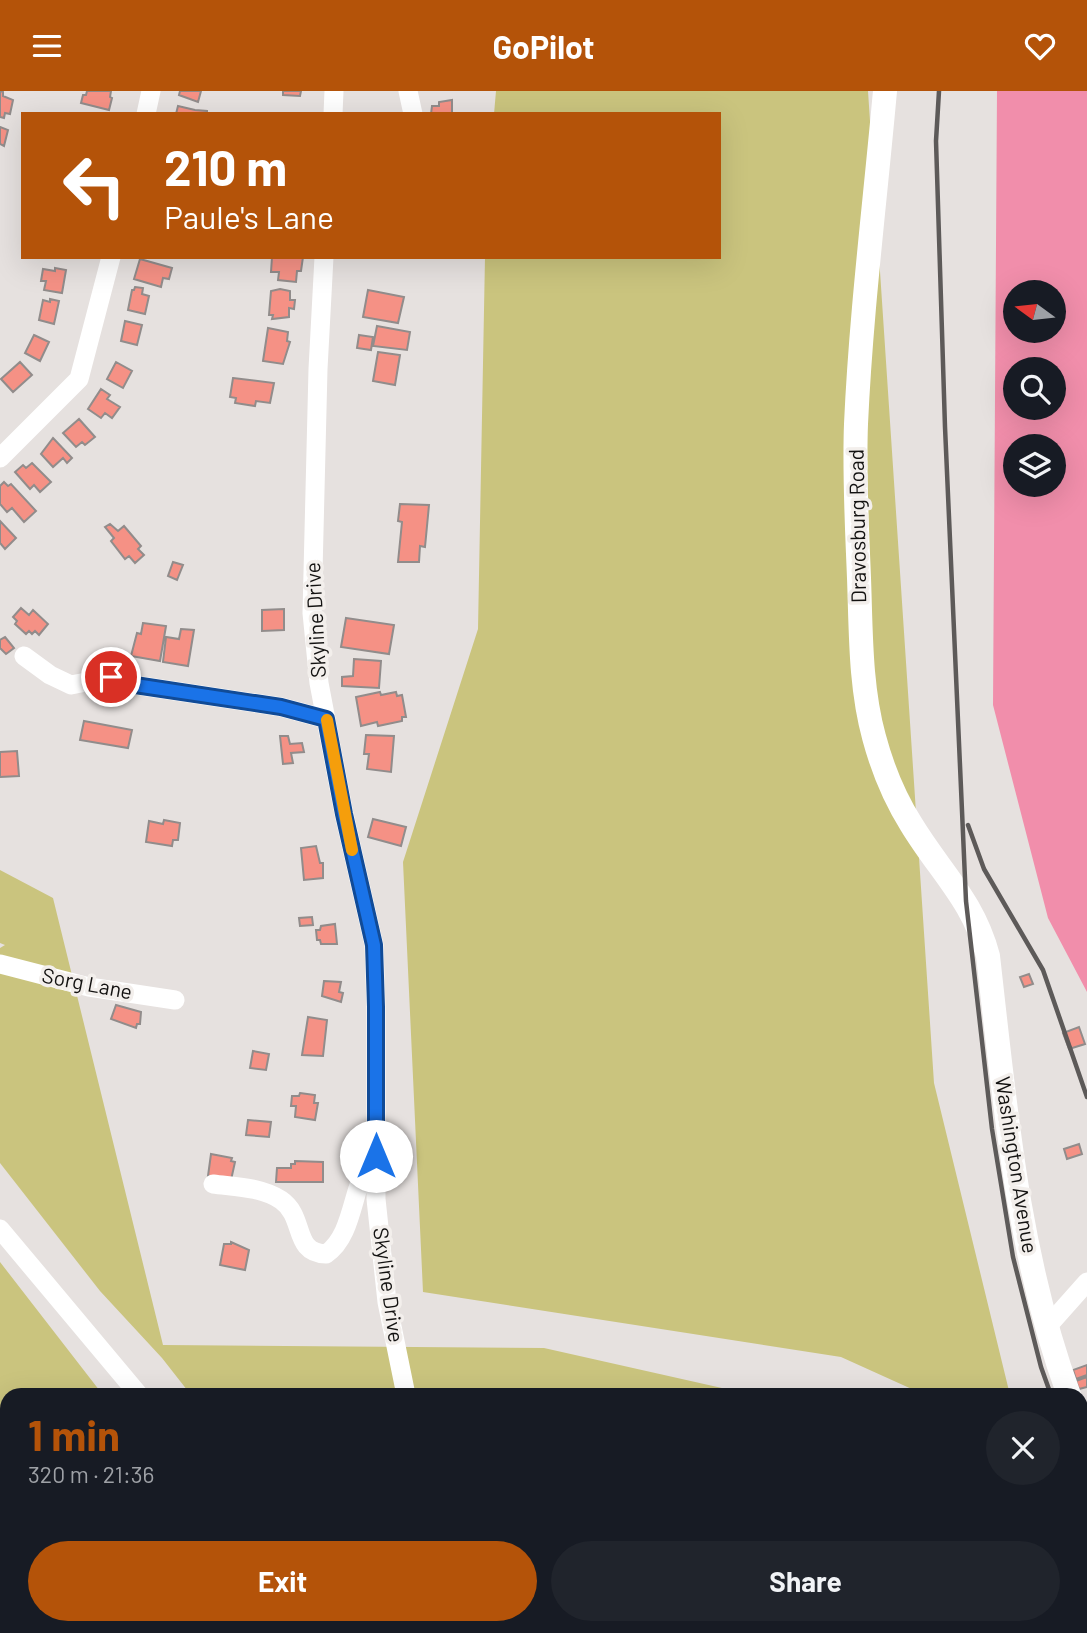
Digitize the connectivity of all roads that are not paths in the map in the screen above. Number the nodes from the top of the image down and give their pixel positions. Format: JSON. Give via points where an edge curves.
{"nodes":[{"id":1,"x":151,"y":91,"type":"edge"},
{"id":2,"x":334,"y":91,"type":"edge"},
{"id":3,"x":408,"y":91,"type":"edge"},
{"id":4,"x":885,"y":91,"type":"edge"},
{"id":5,"x":146,"y":112,"type":"edge"},
{"id":6,"x":333,"y":112,"type":"edge"},
{"id":7,"x":413,"y":112,"type":"edge"},
{"id":8,"x":110,"y":259,"type":"edge"},
{"id":9,"x":324,"y":259,"type":"edge"},
{"id":10,"x":0,"y":458,"type":"edge"},
{"id":11,"x":24,"y":656,"type":"dead end"},
{"id":12,"x":326,"y":719,"type":"junction"},
{"id":13,"x":982,"y":931,"type":"joint"},
{"id":14,"x":0,"y":964,"type":"edge"},
{"id":15,"x":175,"y":1000,"type":"dead end"},
{"id":16,"x":376,"y":1156,"type":"junction"},
{"id":17,"x":213,"y":1184,"type":"dead end"},
{"id":18,"x":0,"y":1229,"type":"edge"},
{"id":19,"x":1087,"y":1282,"type":"edge"},
{"id":20,"x":1047,"y":1327,"type":"junction"},
{"id":21,"x":133,"y":1388,"type":"edge"},
{"id":22,"x":405,"y":1388,"type":"edge"},
{"id":23,"x":1067,"y":1388,"type":"edge"}],
"edges":[{"from":1,"to":5,"type":"street"},
{"from":2,"to":6,"type":"street"},
{"from":3,"to":7,"type":"street"},
{"from":4,"to":13,"type":"main road","name":"Dravosburg Road","via":[[856,427],[864,678],[873,733],[894,793]]},
{"from":8,"to":10,"type":"street","via":[[79,379]]},
{"from":9,"to":12,"type":"street","name":"Skyline Drive","via":[[312,613]]},
{"from":11,"to":12,"type":"street","via":[[71,685],[111,677]]},
{"from":12,"to":16,"type":"street","name":"Skyline Drive","via":[[374,945]]},
{"from":13,"to":20,"type":"main road","name":"Washington Avenue","via":[[1011,1150],[1031,1268]]},
{"from":14,"to":15,"type":"street","name":"Sorg Lane","via":[[89,987]]},
{"from":16,"to":17,"type":"street","via":[[363,1173],[342,1234],[326,1254],[305,1245],[293,1211],[282,1201],[263,1191]]},
{"from":16,"to":22,"type":"street","name":"Skyline Drive","via":[[387,1302]]},
{"from":18,"to":21,"type":"street"},
{"from":19,"to":20,"type":"street"},
{"from":20,"to":23,"type":"main road","name":"Washington Avenue"}]}
